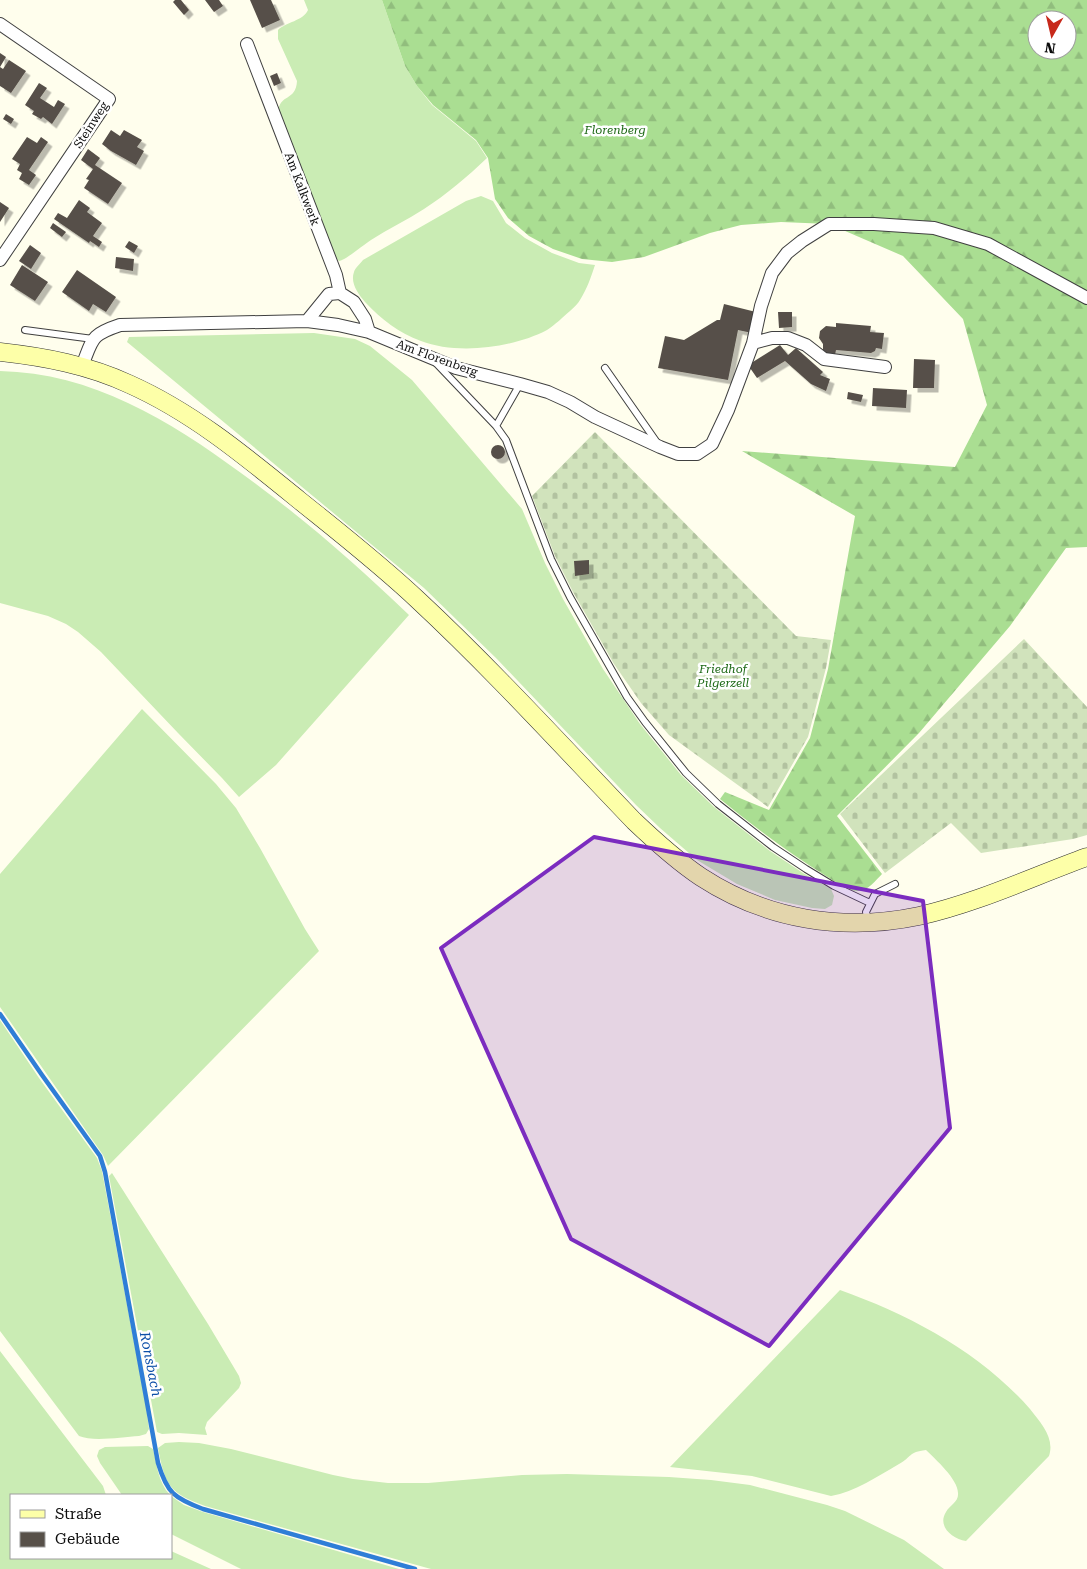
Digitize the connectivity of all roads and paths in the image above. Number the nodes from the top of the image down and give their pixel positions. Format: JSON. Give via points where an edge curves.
{"nodes":[{"id":1,"x":0,"y":24,"type":"edge"},
{"id":2,"x":246,"y":44,"type":"dead end"},
{"id":3,"x":0,"y":260,"type":"edge"},
{"id":4,"x":340,"y":293,"type":"junction"},
{"id":5,"x":1087,"y":298,"type":"edge"},
{"id":6,"x":307,"y":321,"type":"junction"},
{"id":7,"x":25,"y":330,"type":"dead end"},
{"id":8,"x":369,"y":332,"type":"junction"},
{"id":9,"x":93,"y":339,"type":"junction"},
{"id":10,"x":753,"y":343,"type":"junction"},
{"id":11,"x":0,"y":352,"type":"edge"},
{"id":12,"x":431,"y":359,"type":"junction"},
{"id":13,"x":82,"y":366,"type":"junction"},
{"id":14,"x":885,"y":367,"type":"dead end"},
{"id":15,"x":605,"y":368,"type":"dead end"},
{"id":16,"x":520,"y":384,"type":"junction"},
{"id":17,"x":496,"y":426,"type":"junction"},
{"id":18,"x":660,"y":447,"type":"junction"},
{"id":19,"x":1087,"y":857,"type":"edge"},
{"id":20,"x":895,"y":884,"type":"dead end"},
{"id":21,"x":870,"y":903,"type":"junction"},
{"id":22,"x":868,"y":923,"type":"junction"}],
"edges":[{"from":1,"to":3,"type":"street","name":"Steinweg","via":[[109,99]]},
{"from":2,"to":4,"type":"street","name":"Am Kalkwerk","via":[[336,275]]},
{"from":4,"to":6,"type":"street","via":[[329,294]]},
{"from":4,"to":8,"type":"street","via":[[354,302]]},
{"from":5,"to":10,"type":"street","name":"Am Florenberg","via":[[988,244],[934,228],[829,224],[787,253],[772,273]]},
{"from":6,"to":8,"type":"street","name":"Am Florenberg"},
{"from":6,"to":9,"type":"street","name":"Am Florenberg","via":[[120,325],[102,331]]},
{"from":7,"to":9,"type":"lane"},
{"from":8,"to":12,"type":"street","name":"Am Florenberg"},
{"from":9,"to":13,"type":"street"},
{"from":10,"to":14,"type":"street","via":[[788,338],[806,345],[824,359]]},
{"from":10,"to":18,"type":"street","name":"Am Florenberg","via":[[712,444],[697,454],[678,454]]},
{"from":11,"to":13,"type":"street"},
{"from":12,"to":16,"type":"street","name":"Am Florenberg"},
{"from":12,"to":17,"type":"lane"},
{"from":13,"to":22,"type":"street","via":[[128,383],[203,425],[352,543],[444,625],[634,821],[700,876],[738,898],[790,916],[831,923]]},
{"from":15,"to":18,"type":"lane"},
{"from":16,"to":17,"type":"lane"},
{"from":16,"to":18,"type":"street","name":"Am Florenberg","via":[[548,392]]},
{"from":17,"to":21,"type":"lane","via":[[506,440],[551,559],[570,597],[641,716],[686,773],[718,804],[806,869]]},
{"from":19,"to":22,"type":"street","via":[[946,908],[904,919]]},
{"from":20,"to":21,"type":"lane","via":[[875,894]]},
{"from":21,"to":22,"type":"lane","via":[[866,912]]}]}
